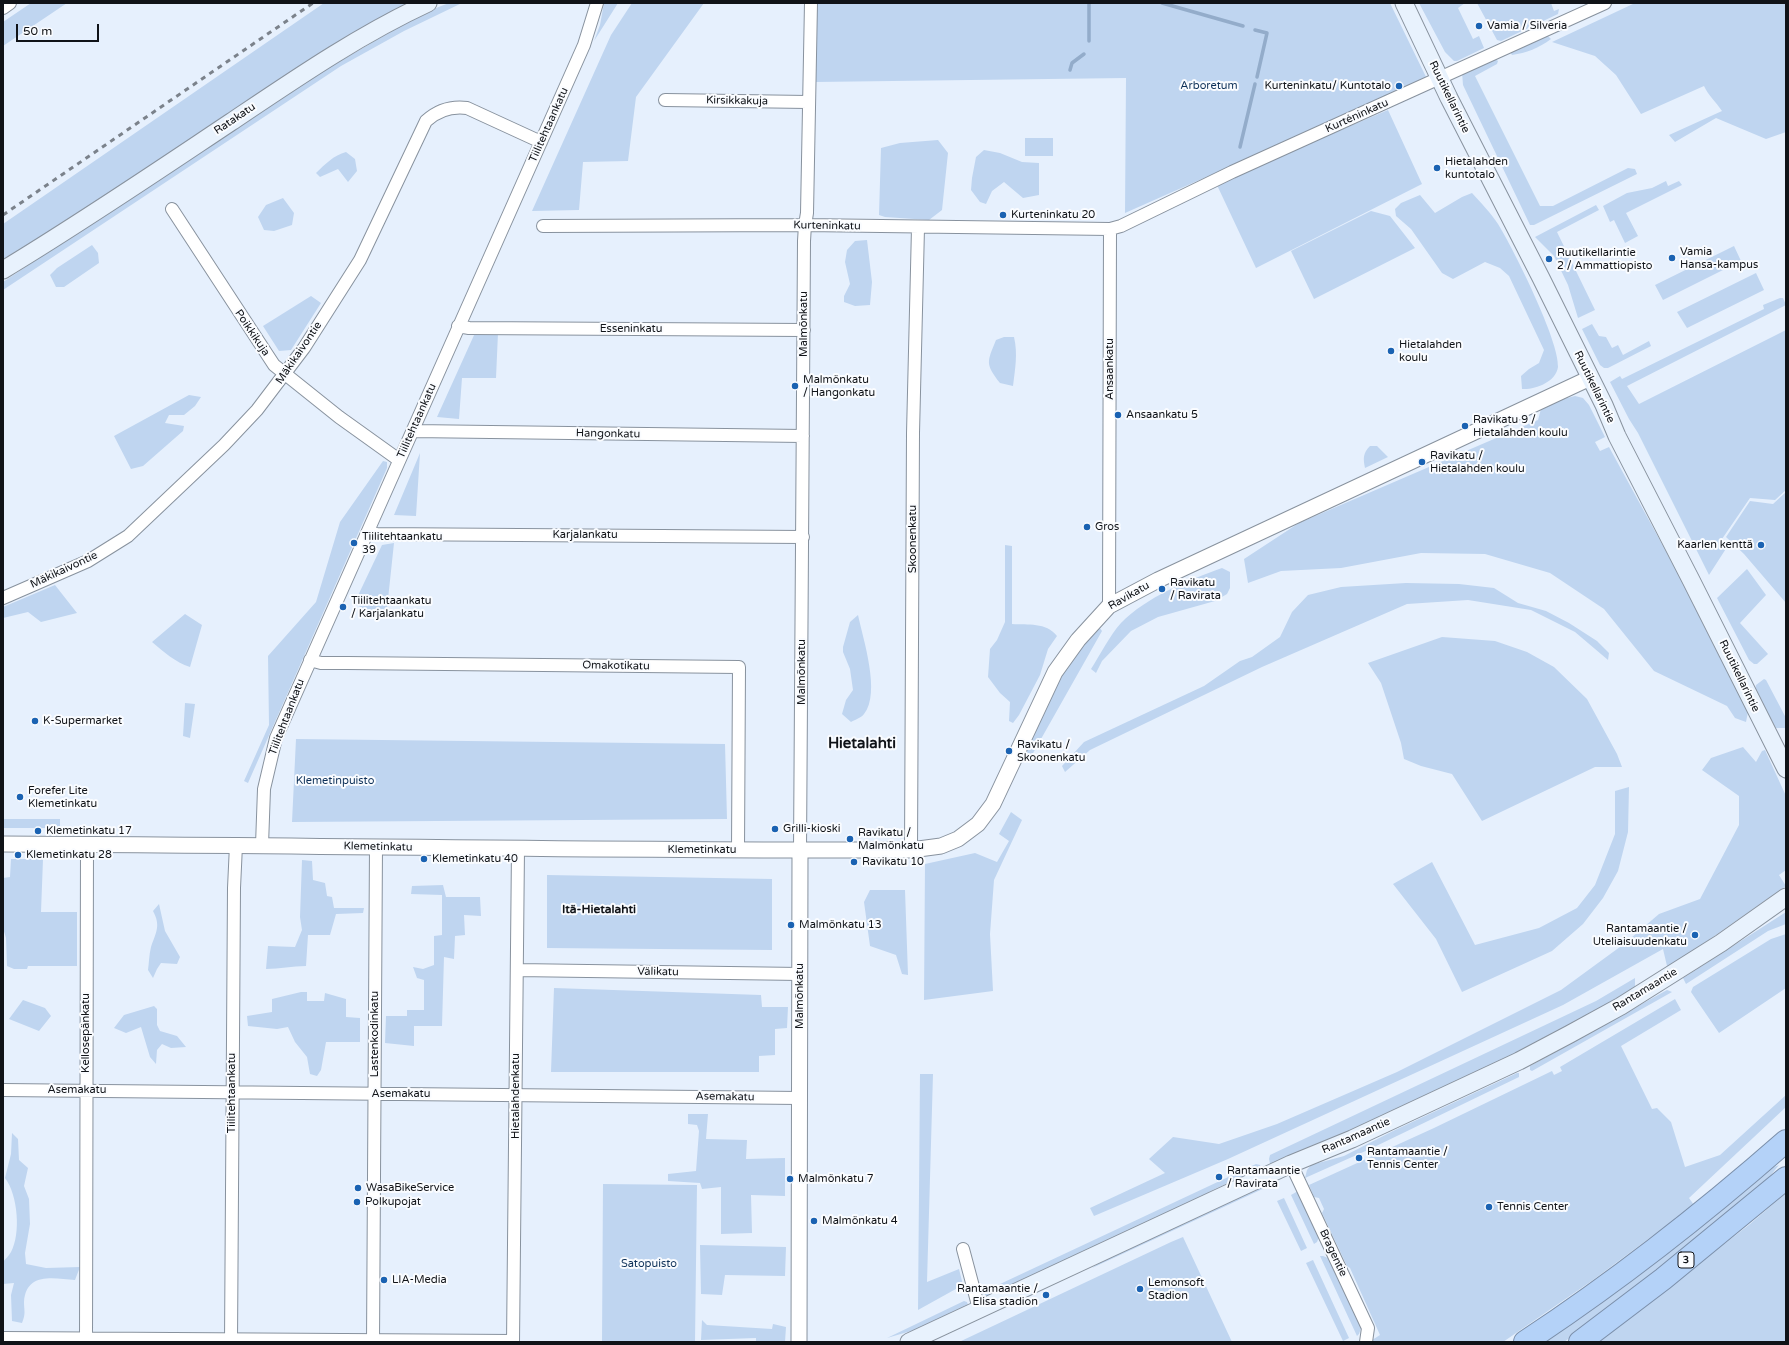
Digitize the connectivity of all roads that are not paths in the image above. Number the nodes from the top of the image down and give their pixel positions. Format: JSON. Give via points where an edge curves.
{"nodes":[{"id":1,"x":10,"y":3,"type":"edge"},
{"id":2,"x":433,"y":3,"type":"edge"},
{"id":3,"x":597,"y":3,"type":"edge"},
{"id":4,"x":811,"y":3,"type":"edge"},
{"id":5,"x":1404,"y":3,"type":"edge"},
{"id":6,"x":1604,"y":3,"type":"edge"},
{"id":7,"x":422,"y":6,"type":"edge"},
{"id":8,"x":3,"y":8,"type":"edge"},
{"id":9,"x":1440,"y":79,"type":"junction"},
{"id":10,"x":665,"y":100,"type":"dead end"},
{"id":11,"x":808,"y":102,"type":"junction"},
{"id":12,"x":541,"y":142,"type":"junction"},
{"id":13,"x":172,"y":209,"type":"dead end"},
{"id":14,"x":805,"y":225,"type":"junction"},
{"id":15,"x":543,"y":226,"type":"dead end"},
{"id":16,"x":918,"y":228,"type":"junction"},
{"id":17,"x":1110,"y":229,"type":"junction"},
{"id":18,"x":58,"y":237,"type":"junction"},
{"id":19,"x":3,"y":270,"type":"edge"},
{"id":20,"x":3,"y":278,"type":"edge"},
{"id":21,"x":458,"y":326,"type":"junction"},
{"id":22,"x":804,"y":330,"type":"junction"},
{"id":23,"x":285,"y":374,"type":"junction"},
{"id":24,"x":1590,"y":378,"type":"junction"},
{"id":25,"x":413,"y":431,"type":"junction"},
{"id":26,"x":803,"y":436,"type":"junction"},
{"id":27,"x":399,"y":460,"type":"junction"},
{"id":28,"x":368,"y":532,"type":"junction"},
{"id":29,"x":802,"y":537,"type":"junction"},
{"id":30,"x":3,"y":598,"type":"edge"},
{"id":31,"x":1110,"y":606,"type":"junction"},
{"id":32,"x":310,"y":660,"type":"junction"},
{"id":33,"x":1786,"y":770,"type":"edge"},
{"id":34,"x":3,"y":844,"type":"edge"},
{"id":35,"x":87,"y":844,"type":"junction"},
{"id":36,"x":236,"y":845,"type":"junction"},
{"id":37,"x":262,"y":845,"type":"junction"},
{"id":38,"x":376,"y":846,"type":"junction"},
{"id":39,"x":518,"y":849,"type":"junction"},
{"id":40,"x":738,"y":850,"type":"junction"},
{"id":41,"x":800,"y":850,"type":"junction"},
{"id":42,"x":911,"y":850,"type":"junction"},
{"id":43,"x":1786,"y":897,"type":"edge"},
{"id":44,"x":517,"y":970,"type":"junction"},
{"id":45,"x":800,"y":974,"type":"junction"},
{"id":46,"x":3,"y":1090,"type":"edge"},
{"id":47,"x":86,"y":1090,"type":"junction"},
{"id":48,"x":232,"y":1092,"type":"junction"},
{"id":49,"x":374,"y":1094,"type":"junction"},
{"id":50,"x":516,"y":1095,"type":"junction"},
{"id":51,"x":800,"y":1098,"type":"junction"},
{"id":52,"x":1786,"y":1140,"type":"edge"},
{"id":53,"x":1291,"y":1164,"type":"junction"},
{"id":54,"x":1786,"y":1178,"type":"edge"},
{"id":55,"x":963,"y":1250,"type":"dead end"},
{"id":56,"x":979,"y":1309,"type":"junction"},
{"id":57,"x":3,"y":1338,"type":"edge"},
{"id":58,"x":86,"y":1340,"type":"edge"},
{"id":59,"x":231,"y":1340,"type":"edge"},
{"id":60,"x":373,"y":1341,"type":"edge"},
{"id":61,"x":513,"y":1342,"type":"edge"},
{"id":62,"x":799,"y":1342,"type":"edge"},
{"id":63,"x":908,"y":1342,"type":"edge"},
{"id":64,"x":1366,"y":1342,"type":"edge"},
{"id":65,"x":1525,"y":1342,"type":"edge"},
{"id":66,"x":1580,"y":1342,"type":"edge"}],
"edges":[{"from":1,"to":8,"type":"street"},
{"from":2,"to":7,"type":"main road","name":"Ratakatu"},
{"from":3,"to":12,"type":"street","name":"Tiilitehtaankatu","via":[[584,45]]},
{"from":4,"to":11,"type":"street","name":"Malmönkatu"},
{"from":5,"to":9,"type":"main road","name":"Ruutikellarintie"},
{"from":6,"to":9,"type":"street","name":"Kurténinkatu"},
{"from":7,"to":18,"type":"main road","name":"Ratakatu","via":[[301,75]]},
{"from":9,"to":17,"type":"street","name":"Kurténinkatu"},
{"from":9,"to":24,"type":"main road","name":"Ruutikellarintie"},
{"from":10,"to":11,"type":"street","name":"Kirsikkakuja"},
{"from":11,"to":14,"type":"street","name":"Malmönkatu"},
{"from":12,"to":21,"type":"street","name":"Tiilitehtaankatu"},
{"from":12,"to":23,"type":"street","name":"Mäkikaivontie","via":[[467,108],[442,110],[426,121],[360,260]]},
{"from":13,"to":23,"type":"street","name":"Poikkikuja","via":[[274,365]]},
{"from":14,"to":15,"type":"street","name":"Kurteninkatu"},
{"from":14,"to":16,"type":"street","name":"Kurteninkatu"},
{"from":14,"to":22,"type":"street","name":"Malmönkatu"},
{"from":16,"to":17,"type":"street","name":"Kurteninkatu"},
{"from":16,"to":42,"type":"street","name":"Skoonenkatu","via":[[913,433]]},
{"from":17,"to":31,"type":"street","name":"Ansaankatu"},
{"from":18,"to":19,"type":"main road","name":"Ratakatu"},
{"from":18,"to":20,"type":"main road","name":"Ratakatu"},
{"from":21,"to":22,"type":"street","name":"Esseninkatu"},
{"from":21,"to":25,"type":"street","name":"Tiilitehtaankatu"},
{"from":22,"to":26,"type":"street","name":"Malmönkatu"},
{"from":23,"to":27,"type":"street","name":"Poikkikuja","via":[[338,417]]},
{"from":23,"to":30,"type":"street","name":"Mäkikaivontie","via":[[257,410],[224,445],[128,536],[88,561]]},
{"from":24,"to":31,"type":"street","name":"Ravikatu","via":[[1158,580]]},
{"from":24,"to":33,"type":"main road","name":"Ruutikellarintie"},
{"from":25,"to":26,"type":"street","name":"Hangonkatu"},
{"from":25,"to":27,"type":"street","name":"Tiilitehtaankatu"},
{"from":26,"to":29,"type":"street","name":"Malmönkatu"},
{"from":27,"to":28,"type":"street","name":"Tiilitehtaankatu"},
{"from":28,"to":29,"type":"street","name":"Karjalankatu"},
{"from":28,"to":32,"type":"street","name":"Tiilitehtaankatu"},
{"from":29,"to":41,"type":"street","name":"Malmönkatu"},
{"from":31,"to":42,"type":"street","name":"Ravikatu","via":[[1078,640],[1055,672],[993,804],[978,824],[958,839],[940,846]]},
{"from":32,"to":37,"type":"street","name":"Tiilitehtaankatu","via":[[276,738],[264,790]]},
{"from":32,"to":40,"type":"street","name":"Omakotikatu","via":[[321,663],[739,667]]},
{"from":34,"to":35,"type":"street","name":"Klemetinkatu"},
{"from":35,"to":36,"type":"street","name":"Klemetinkatu"},
{"from":35,"to":47,"type":"street","name":"Kellosepänkatu"},
{"from":36,"to":37,"type":"street","name":"Klemetinkatu"},
{"from":36,"to":48,"type":"street","name":"Tiilitehtaankatu"},
{"from":37,"to":38,"type":"street","name":"Klemetinkatu"},
{"from":38,"to":39,"type":"street","name":"Klemetinkatu"},
{"from":38,"to":49,"type":"street","name":"Lastenkodinkatu"},
{"from":39,"to":40,"type":"street","name":"Klemetinkatu"},
{"from":39,"to":44,"type":"street","name":"Hietalahdenkatu"},
{"from":40,"to":41,"type":"street","name":"Klemetinkatu"},
{"from":41,"to":42,"type":"street","name":"Ravikatu"},
{"from":41,"to":45,"type":"street","name":"Malmönkatu"},
{"from":43,"to":53,"type":"main road","name":"Rantamaantie","via":[[1722,943],[1621,1006],[1570,1034],[1519,1061],[1352,1139]]},
{"from":44,"to":45,"type":"street","name":"Välikatu"},
{"from":44,"to":50,"type":"street","name":"Hietalahdenkatu"},
{"from":45,"to":51,"type":"street","name":"Malmönkatu"},
{"from":46,"to":47,"type":"street","name":"Asemakatu"},
{"from":47,"to":48,"type":"street","name":"Asemakatu"},
{"from":47,"to":58,"type":"street","name":"Kellosepänkatu"},
{"from":48,"to":49,"type":"street","name":"Asemakatu"},
{"from":48,"to":59,"type":"street","name":"Tiilitehtaankatu"},
{"from":49,"to":50,"type":"street","name":"Asemakatu"},
{"from":49,"to":60,"type":"street","name":"Lastenkodinkatu"},
{"from":50,"to":51,"type":"street","name":"Asemakatu"},
{"from":50,"to":61,"type":"street","name":"Hietalahdenkatu"},
{"from":51,"to":62,"type":"street","name":"Malmönkatu"},
{"from":52,"to":65,"type":"highway","via":[[1677,1231]]},
{"from":53,"to":56,"type":"main road","name":"Rantamaantie"},
{"from":53,"to":64,"type":"street","name":"Bragentie","via":[[1368,1328]]},
{"from":54,"to":66,"type":"highway","number":"3","via":[[1663,1279]]},
{"from":55,"to":56,"type":"street"},
{"from":56,"to":63,"type":"main road","name":"Rantamaantie"},
{"from":57,"to":58,"type":"street"},
{"from":58,"to":59,"type":"street"},
{"from":59,"to":60,"type":"street"},
{"from":60,"to":61,"type":"street"}]}
